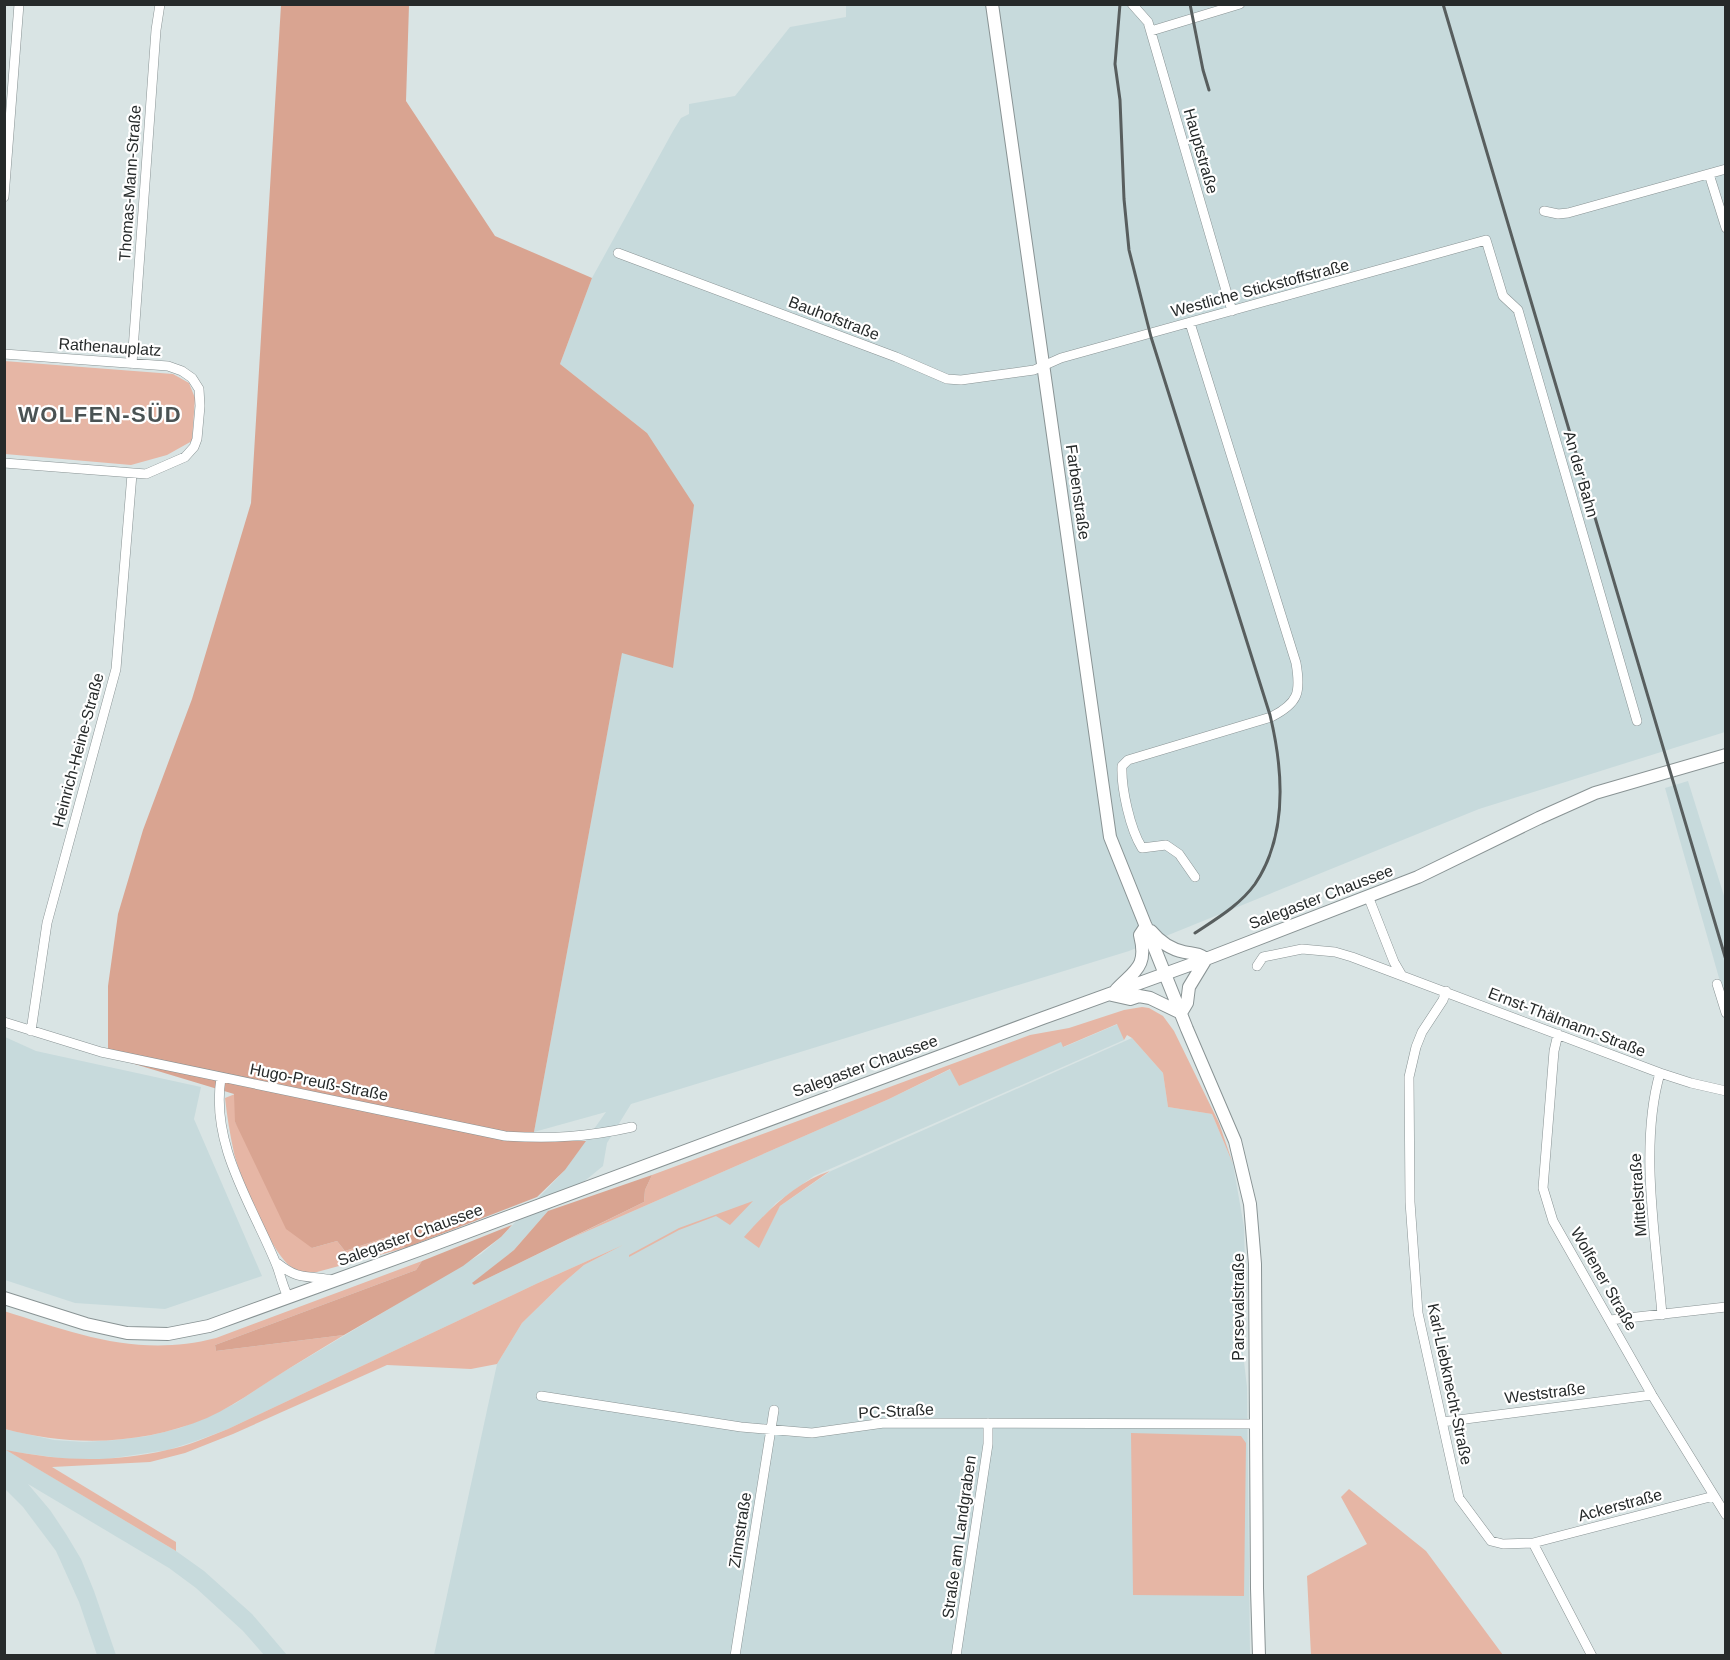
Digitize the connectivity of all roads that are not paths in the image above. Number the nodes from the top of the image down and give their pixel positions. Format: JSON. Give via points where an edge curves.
{"nodes":[{"id":1,"x":19,"y":4,"type":"edge"},
{"id":2,"x":160,"y":4,"type":"edge"},
{"id":3,"x":992,"y":4,"type":"edge"},
{"id":4,"x":1132,"y":4,"type":"edge"},
{"id":5,"x":1240,"y":4,"type":"edge"},
{"id":6,"x":1150,"y":31,"type":"junction"},
{"id":7,"x":1725,"y":169,"type":"edge"},
{"id":8,"x":1709,"y":174,"type":"junction"},
{"id":9,"x":4,"y":198,"type":"edge"},
{"id":10,"x":1544,"y":211,"type":"dead end"},
{"id":11,"x":1725,"y":228,"type":"edge"},
{"id":12,"x":1486,"y":240,"type":"joint"},
{"id":13,"x":618,"y":253,"type":"dead end"},
{"id":14,"x":1232,"y":311,"type":"junction"},
{"id":15,"x":1190,"y":323,"type":"junction"},
{"id":16,"x":4,"y":354,"type":"edge"},
{"id":17,"x":132,"y":364,"type":"junction"},
{"id":18,"x":1044,"y":367,"type":"junction"},
{"id":19,"x":4,"y":463,"type":"edge"},
{"id":20,"x":132,"y":474,"type":"junction"},
{"id":21,"x":1637,"y":721,"type":"dead end"},
{"id":22,"x":1725,"y":755,"type":"edge"},
{"id":23,"x":1195,"y":877,"type":"dead end"},
{"id":24,"x":1368,"y":896,"type":"junction"},
{"id":25,"x":1146,"y":926,"type":"junction"},
{"id":26,"x":1206,"y":959,"type":"junction"},
{"id":27,"x":1257,"y":966,"type":"dead end"},
{"id":28,"x":1401,"y":974,"type":"junction"},
{"id":29,"x":1166,"y":975,"type":"junction"},
{"id":30,"x":1716,"y":984,"type":"dead end"},
{"id":31,"x":1446,"y":991,"type":"junction"},
{"id":32,"x":1111,"y":995,"type":"junction"},
{"id":33,"x":1181,"y":1013,"type":"junction"},
{"id":34,"x":1725,"y":1013,"type":"edge"},
{"id":35,"x":4,"y":1022,"type":"edge"},
{"id":36,"x":31,"y":1031,"type":"junction"},
{"id":37,"x":1558,"y":1034,"type":"junction"},
{"id":38,"x":1660,"y":1073,"type":"junction"},
{"id":39,"x":221,"y":1078,"type":"junction"},
{"id":40,"x":1725,"y":1091,"type":"edge"},
{"id":41,"x":632,"y":1127,"type":"dead end"},
{"id":42,"x":275,"y":1261,"type":"junction"},
{"id":43,"x":332,"y":1280,"type":"junction"},
{"id":44,"x":288,"y":1297,"type":"junction"},
{"id":45,"x":4,"y":1298,"type":"edge"},
{"id":46,"x":1725,"y":1306,"type":"edge"},
{"id":47,"x":1662,"y":1315,"type":"junction"},
{"id":48,"x":1611,"y":1320,"type":"junction"},
{"id":49,"x":1652,"y":1395,"type":"junction"},
{"id":50,"x":541,"y":1396,"type":"dead end"},
{"id":51,"x":774,"y":1410,"type":"dead end"},
{"id":52,"x":1442,"y":1422,"type":"junction"},
{"id":53,"x":988,"y":1423,"type":"junction"},
{"id":54,"x":1256,"y":1424,"type":"junction"},
{"id":55,"x":771,"y":1431,"type":"junction"},
{"id":56,"x":1714,"y":1496,"type":"junction"},
{"id":57,"x":1725,"y":1515,"type":"edge"},
{"id":58,"x":1533,"y":1543,"type":"junction"},
{"id":59,"x":735,"y":1656,"type":"edge"},
{"id":60,"x":956,"y":1656,"type":"edge"},
{"id":61,"x":1259,"y":1656,"type":"edge"},
{"id":62,"x":1592,"y":1656,"type":"edge"}],
"edges":[{"from":1,"to":9,"type":"street"},
{"from":2,"to":17,"type":"street","name":"Thomas-Mann-Straße"},
{"from":3,"to":18,"type":"street","name":"Farbenstraße"},
{"from":4,"to":6,"type":"street","name":"Hauptstraße","via":[[1148,22]]},
{"from":5,"to":6,"type":"street"},
{"from":6,"to":14,"type":"street","name":"Hauptstraße"},
{"from":7,"to":8,"type":"street"},
{"from":8,"to":10,"type":"street","via":[[1568,213]]},
{"from":8,"to":11,"type":"street"},
{"from":12,"to":14,"type":"street","name":"Westliche Stickstoffstraße"},
{"from":12,"to":21,"type":"street","name":"An der Bahn","via":[[1503,296],[1518,310]]},
{"from":13,"to":18,"type":"street","name":"Bauhofstraße","via":[[947,379]]},
{"from":14,"to":15,"type":"street","name":"Westliche Stickstoffstraße"},
{"from":15,"to":18,"type":"street","name":"Westliche Stickstoffstraße","via":[[1061,358]]},
{"from":15,"to":23,"type":"street","via":[[1296,663],[1300,687],[1288,706],[1271,717],[1128,760],[1122,766],[1135,837],[1142,848],[1166,845],[1179,854]]},
{"from":16,"to":17,"type":"street","name":"Rathenauplatz"},
{"from":17,"to":20,"type":"street","name":"Rathenauplatz","via":[[183,371],[199,389],[200,406],[197,439],[185,457],[146,474]]},
{"from":18,"to":25,"type":"street","name":"Farbenstraße","via":[[1110,837]]},
{"from":19,"to":20,"type":"street","name":"Rathenauplatz"},
{"from":20,"to":36,"type":"street","name":"Heinrich-Heine-Straße","via":[[116,669],[47,923]]},
{"from":22,"to":24,"type":"street","name":"Salegaster Chaussee","via":[[1584,798],[1418,877]]},
{"from":24,"to":26,"type":"street","name":"Salegaster Chaussee"},
{"from":24,"to":28,"type":"street"},
{"from":25,"to":26,"type":"street","via":[[1164,944]]},
{"from":25,"to":29,"type":"street","name":"Farbenstraße"},
{"from":25,"to":32,"type":"street","via":[[1140,935],[1143,951],[1139,967]]},
{"from":26,"to":29,"type":"street","name":"Salegaster Chaussee"},
{"from":26,"to":33,"type":"street","via":[[1189,987]]},
{"from":27,"to":28,"type":"street","name":"Ernst-Thälmann-Straße","via":[[1263,957],[1282,952],[1318,950],[1343,954]]},
{"from":28,"to":31,"type":"street","name":"Ernst-Thälmann-Straße"},
{"from":29,"to":32,"type":"street","name":"Salegaster Chaussee"},
{"from":29,"to":33,"type":"street","name":"Parsevalstraße"},
{"from":30,"to":34,"type":"street"},
{"from":31,"to":37,"type":"street","name":"Ernst-Thälmann-Straße"},
{"from":31,"to":52,"type":"street","name":"Karl-Liebknecht-Straße","via":[[1416,1047],[1407,1090],[1418,1313]]},
{"from":32,"to":33,"type":"street","via":[[1150,998]]},
{"from":32,"to":43,"type":"street","name":"Salegaster Chaussee"},
{"from":33,"to":54,"type":"street","name":"Parsevalstraße","via":[[1235,1141],[1250,1204],[1255,1254]]},
{"from":35,"to":36,"type":"street","name":"Hugo-Preuß-Straße"},
{"from":36,"to":39,"type":"street","name":"Hugo-Preuß-Straße","via":[[101,1052]]},
{"from":37,"to":38,"type":"street","name":"Ernst-Thälmann-Straße"},
{"from":37,"to":48,"type":"street","name":"Wolfener Straße","via":[[1543,1188],[1553,1221]]},
{"from":38,"to":40,"type":"street","name":"Ernst-Thälmann-Straße"},
{"from":38,"to":47,"type":"street","name":"Mittelstraße","via":[[1649,1153]]},
{"from":39,"to":41,"type":"street","name":"Hugo-Preuß-Straße","via":[[505,1136],[546,1139]]},
{"from":39,"to":42,"type":"street","via":[[219,1110],[228,1153],[239,1186]]},
{"from":42,"to":43,"type":"street","via":[[302,1278]]},
{"from":42,"to":44,"type":"street"},
{"from":43,"to":44,"type":"street","name":"Salegaster Chaussee"},
{"from":44,"to":45,"type":"street","name":"Salegaster Chaussee","via":[[209,1326],[162,1334],[99,1328]]},
{"from":46,"to":47,"type":"street"},
{"from":47,"to":48,"type":"street"},
{"from":48,"to":49,"type":"street","name":"Wolfener Straße"},
{"from":49,"to":52,"type":"street","name":"Weststraße"},
{"from":49,"to":56,"type":"street","name":"Wolfener Straße"},
{"from":50,"to":55,"type":"street","name":"PC-Straße"},
{"from":51,"to":55,"type":"street","name":"Zinnstraße"},
{"from":52,"to":58,"type":"street","name":"Karl-Liebknecht-Straße","via":[[1459,1498],[1491,1540],[1503,1544]]},
{"from":53,"to":54,"type":"street","name":"PC-Straße"},
{"from":53,"to":55,"type":"street","name":"PC-Straße","via":[[884,1423],[812,1433]]},
{"from":53,"to":60,"type":"street","name":"Straße am Landgraben"},
{"from":54,"to":61,"type":"street","name":"Parsevalstraße"},
{"from":55,"to":59,"type":"street","name":"Zinnstraße"},
{"from":56,"to":57,"type":"street","name":"Wolfener Straße"},
{"from":56,"to":58,"type":"street","name":"Ackerstraße"},
{"from":58,"to":62,"type":"street"}]}
